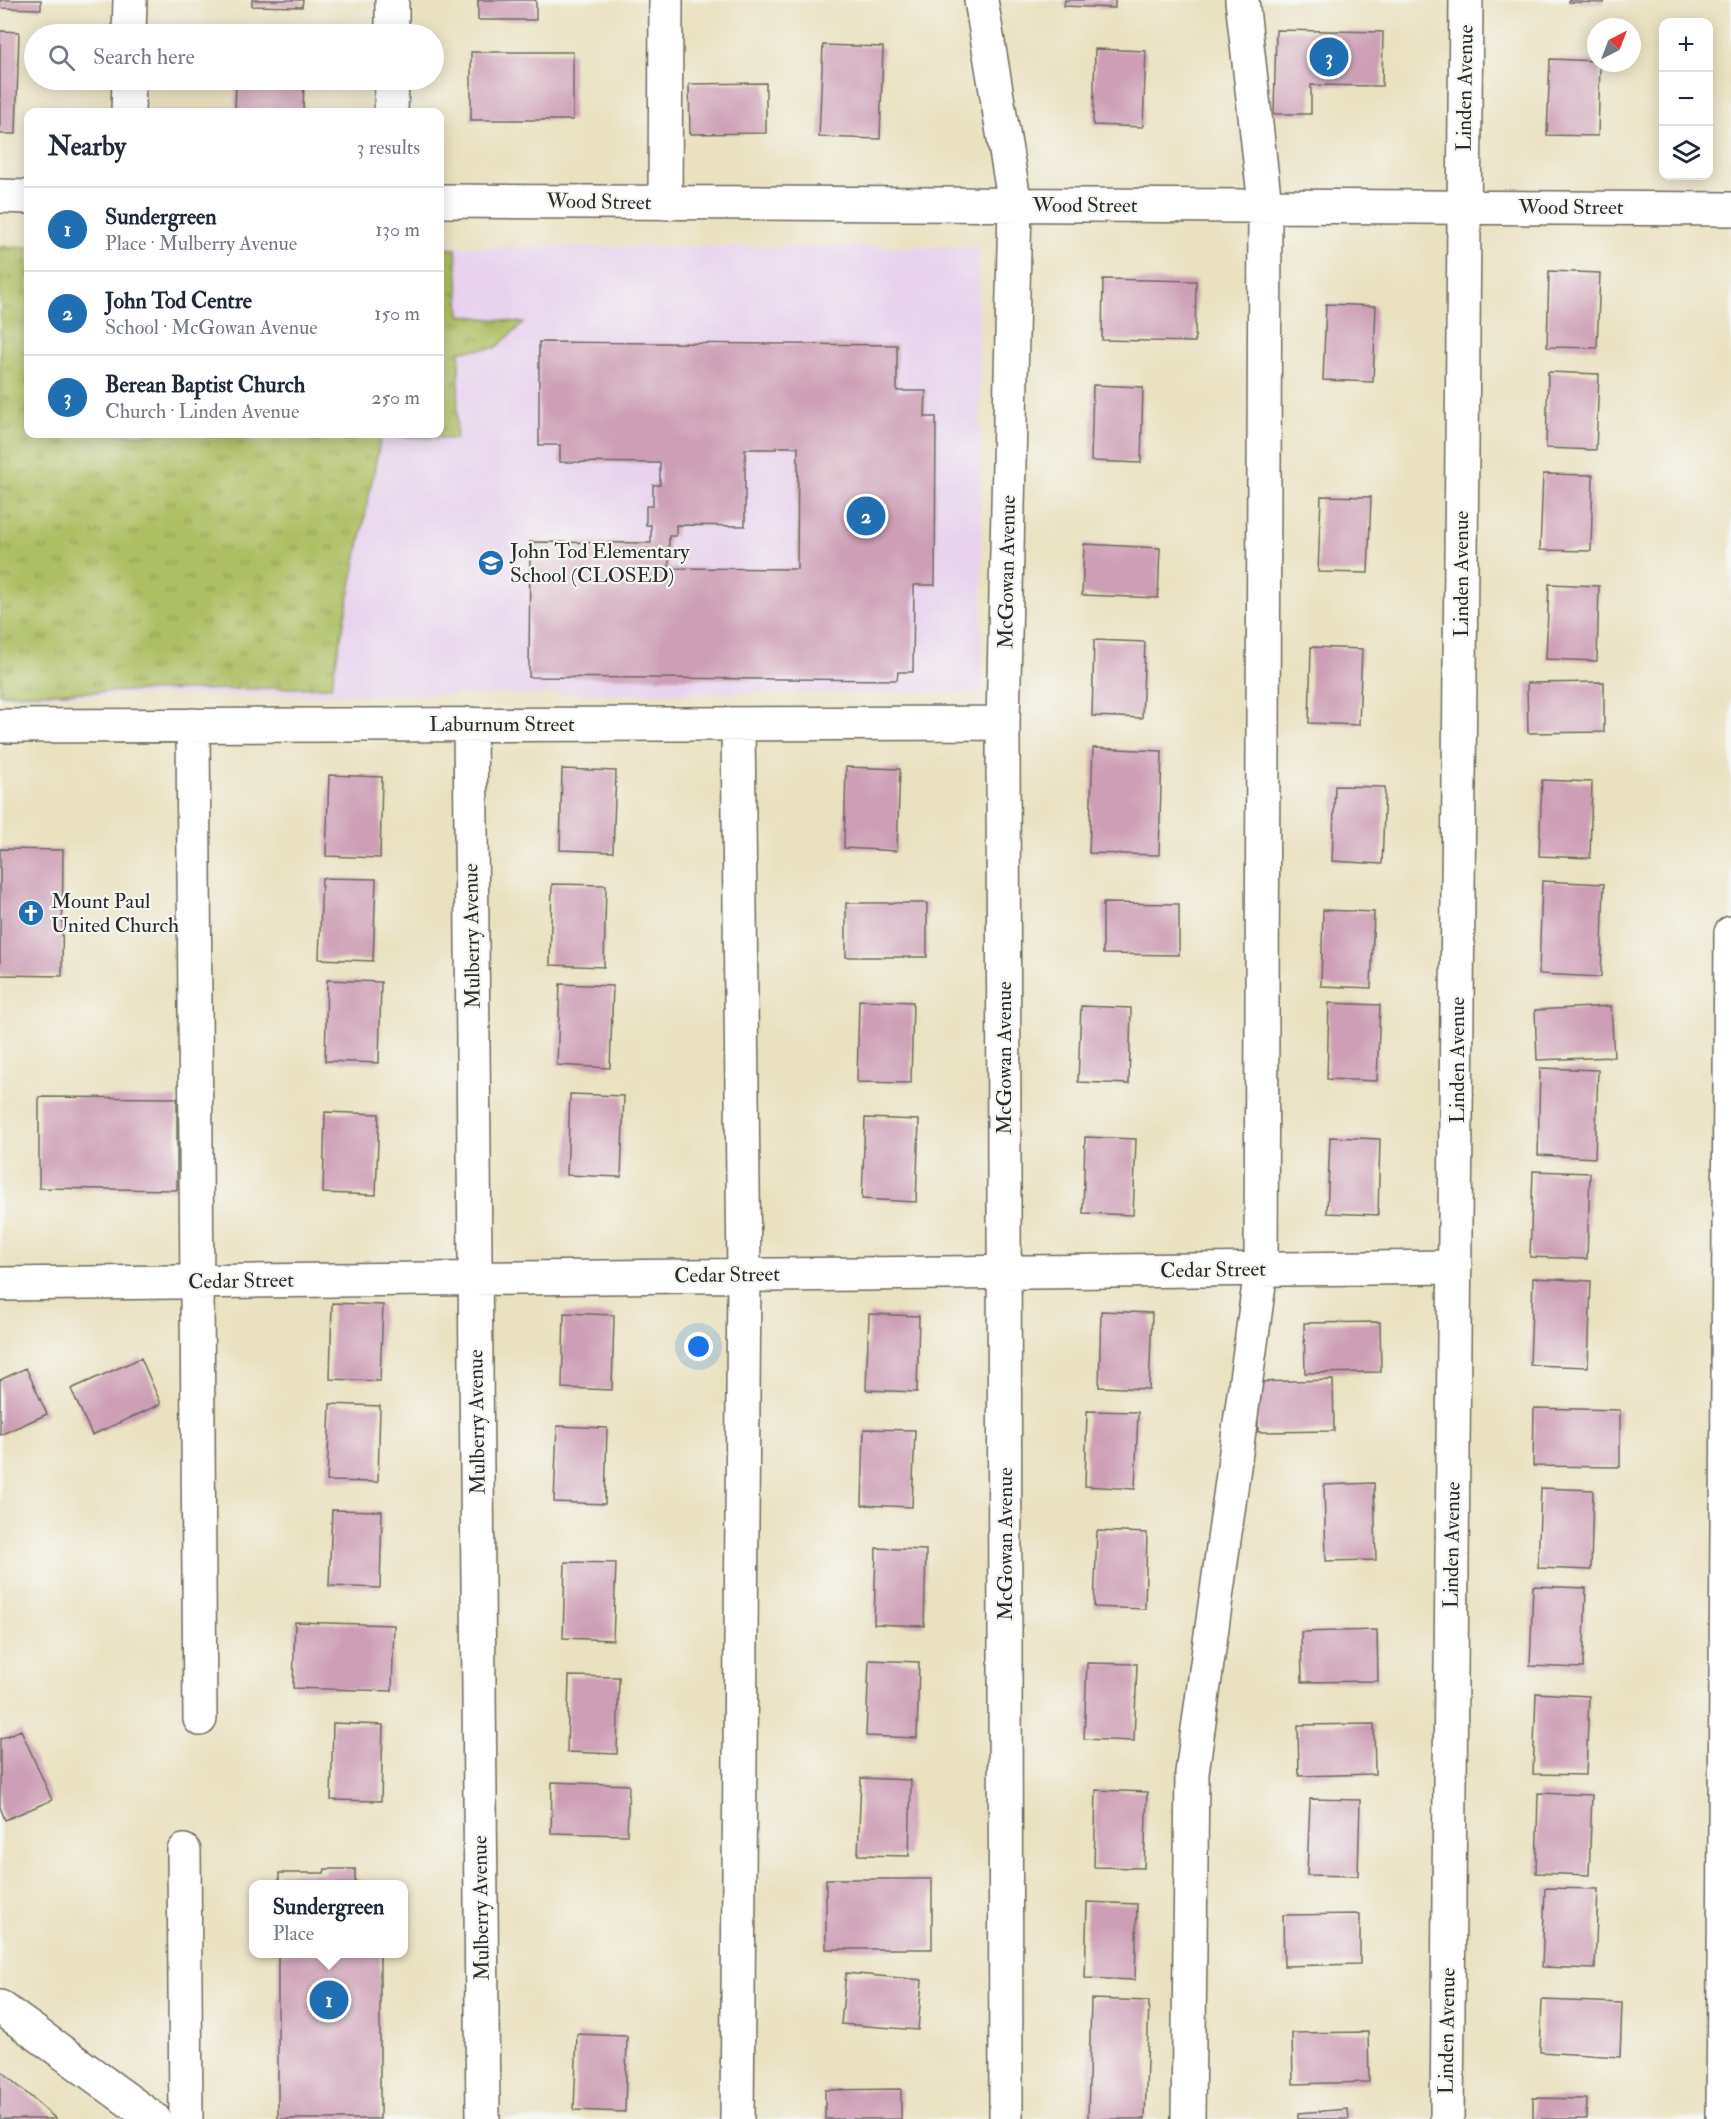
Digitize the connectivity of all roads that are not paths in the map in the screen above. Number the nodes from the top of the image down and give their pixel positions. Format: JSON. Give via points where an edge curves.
{"nodes":[{"id":1,"x":130,"y":0,"type":"edge"},
{"id":2,"x":392,"y":0,"type":"edge"},
{"id":3,"x":666,"y":0,"type":"edge"},
{"id":4,"x":981,"y":0,"type":"edge"},
{"id":5,"x":1242,"y":0,"type":"edge"},
{"id":6,"x":1466,"y":0,"type":"edge"},
{"id":7,"x":129,"y":24,"type":"edge"},
{"id":8,"x":392,"y":24,"type":"edge"},
{"id":9,"x":129,"y":90,"type":"edge"},
{"id":10,"x":392,"y":90,"type":"edge"},
{"id":11,"x":128,"y":108,"type":"edge"},
{"id":12,"x":391,"y":108,"type":"edge"},
{"id":13,"x":0,"y":196,"type":"edge"},
{"id":14,"x":24,"y":196,"type":"edge"},
{"id":15,"x":444,"y":201,"type":"edge"},
{"id":16,"x":665,"y":202,"type":"junction"},
{"id":17,"x":1015,"y":205,"type":"junction"},
{"id":18,"x":1265,"y":205,"type":"junction"},
{"id":19,"x":1464,"y":207,"type":"junction"},
{"id":20,"x":1731,"y":209,"type":"edge"},
{"id":21,"x":1004,"y":723,"type":"junction"},
{"id":22,"x":470,"y":724,"type":"junction"},
{"id":23,"x":738,"y":724,"type":"junction"},
{"id":24,"x":193,"y":725,"type":"junction"},
{"id":25,"x":0,"y":726,"type":"edge"},
{"id":26,"x":1731,"y":933,"type":"edge"},
{"id":27,"x":1455,"y":1267,"type":"junction"},
{"id":28,"x":1261,"y":1270,"type":"junction"},
{"id":29,"x":1005,"y":1272,"type":"junction"},
{"id":30,"x":744,"y":1275,"type":"junction"},
{"id":31,"x":476,"y":1278,"type":"junction"},
{"id":32,"x":198,"y":1281,"type":"junction"},
{"id":33,"x":0,"y":1284,"type":"edge"},
{"id":34,"x":200,"y":1719,"type":"dead end"},
{"id":35,"x":184,"y":1851,"type":"dead end"},
{"id":36,"x":0,"y":2007,"type":"edge"},
{"id":37,"x":154,"y":2119,"type":"edge"},
{"id":38,"x":186,"y":2119,"type":"edge"},
{"id":39,"x":483,"y":2119,"type":"edge"},
{"id":40,"x":737,"y":2119,"type":"edge"},
{"id":41,"x":1006,"y":2119,"type":"edge"},
{"id":42,"x":1188,"y":2119,"type":"edge"},
{"id":43,"x":1446,"y":2119,"type":"edge"},
{"id":44,"x":1723,"y":2119,"type":"edge"}],
"edges":[{"from":1,"to":7,"type":"street"},
{"from":2,"to":8,"type":"street"},
{"from":3,"to":16,"type":"street"},
{"from":4,"to":17,"type":"street","name":"McGowan Avenue"},
{"from":5,"to":18,"type":"street"},
{"from":6,"to":19,"type":"street","name":"Linden Avenue"},
{"from":9,"to":11,"type":"street"},
{"from":10,"to":12,"type":"street"},
{"from":13,"to":14,"type":"street"},
{"from":15,"to":16,"type":"street","name":"Wood Street"},
{"from":16,"to":17,"type":"street","name":"Wood Street"},
{"from":17,"to":18,"type":"street","name":"Wood Street"},
{"from":17,"to":21,"type":"street","name":"McGowan Avenue"},
{"from":18,"to":19,"type":"street","name":"Wood Street"},
{"from":18,"to":28,"type":"street"},
{"from":19,"to":20,"type":"street","name":"Wood Street"},
{"from":19,"to":27,"type":"street","name":"Linden Avenue"},
{"from":21,"to":23,"type":"street","name":"Laburnum Street"},
{"from":21,"to":29,"type":"street","name":"McGowan Avenue"},
{"from":22,"to":23,"type":"street","name":"Laburnum Street"},
{"from":22,"to":24,"type":"street","name":"Laburnum Street"},
{"from":22,"to":31,"type":"street","name":"Mulberry Avenue"},
{"from":23,"to":30,"type":"street"},
{"from":24,"to":25,"type":"street","name":"Laburnum Street"},
{"from":24,"to":32,"type":"street"},
{"from":26,"to":44,"type":"street"},
{"from":27,"to":28,"type":"street","name":"Cedar Street"},
{"from":27,"to":43,"type":"street","name":"Linden Avenue"},
{"from":28,"to":29,"type":"street","name":"Cedar Street"},
{"from":28,"to":42,"type":"street","via":[[1192,1773]]},
{"from":29,"to":30,"type":"street","name":"Cedar Street"},
{"from":29,"to":41,"type":"street","name":"McGowan Avenue"},
{"from":30,"to":31,"type":"street","name":"Cedar Street"},
{"from":30,"to":40,"type":"street"},
{"from":31,"to":32,"type":"street","name":"Cedar Street"},
{"from":31,"to":39,"type":"street","name":"Mulberry Avenue"},
{"from":32,"to":33,"type":"street","name":"Cedar Street"},
{"from":32,"to":34,"type":"street"},
{"from":35,"to":38,"type":"street"},
{"from":36,"to":37,"type":"street"}]}
